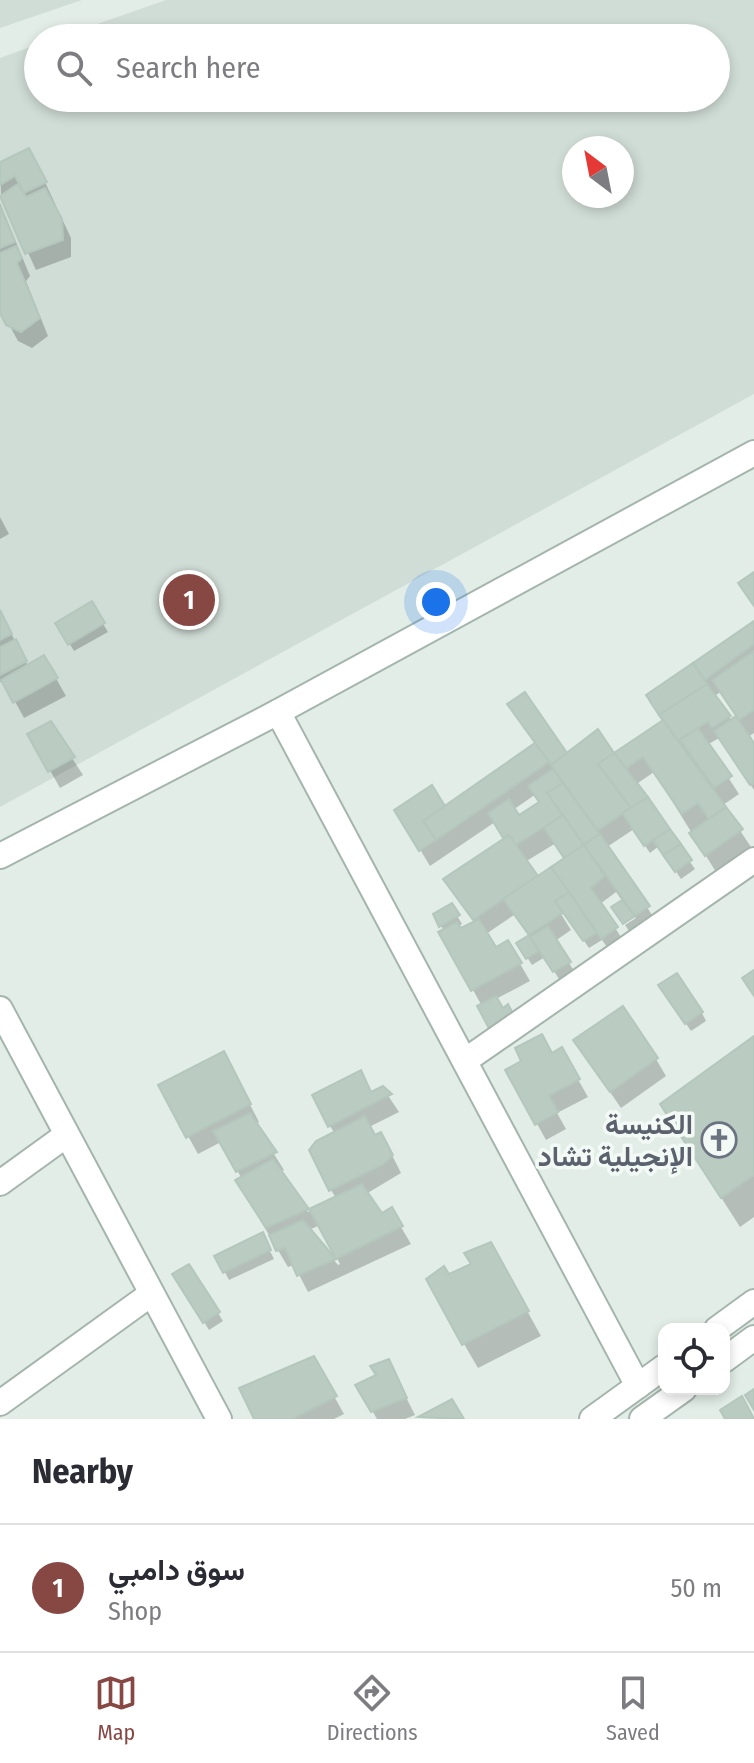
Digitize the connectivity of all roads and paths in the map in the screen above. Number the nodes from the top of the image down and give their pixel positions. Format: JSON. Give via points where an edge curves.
{"nodes":[{"id":1,"x":754,"y":453,"type":"edge"},
{"id":2,"x":278,"y":712,"type":"junction"},
{"id":3,"x":0,"y":856,"type":"edge"},
{"id":4,"x":754,"y":860,"type":"edge"},
{"id":5,"x":0,"y":1009,"type":"edge"},
{"id":6,"x":466,"y":1060,"type":"junction"},
{"id":7,"x":65,"y":1136,"type":"junction"},
{"id":8,"x":0,"y":1183,"type":"edge"},
{"id":9,"x":151,"y":1294,"type":"junction"},
{"id":10,"x":754,"y":1302,"type":"edge"},
{"id":11,"x":725,"y":1323,"type":"edge"},
{"id":12,"x":754,"y":1338,"type":"edge"},
{"id":13,"x":730,"y":1356,"type":"edge"},
{"id":14,"x":658,"y":1371,"type":"edge"},
{"id":15,"x":638,"y":1386,"type":"junction"},
{"id":16,"x":677,"y":1395,"type":"edge"},
{"id":17,"x":0,"y":1403,"type":"edge"},
{"id":18,"x":650,"y":1417,"type":"edge"},
{"id":19,"x":219,"y":1419,"type":"edge"},
{"id":20,"x":592,"y":1419,"type":"edge"}],
"edges":[{"from":1,"to":2,"type":"street"},
{"from":2,"to":3,"type":"street"},
{"from":2,"to":6,"type":"street"},
{"from":4,"to":6,"type":"street"},
{"from":5,"to":7,"type":"street"},
{"from":6,"to":15,"type":"street"},
{"from":7,"to":8,"type":"street"},
{"from":7,"to":9,"type":"street"},
{"from":9,"to":17,"type":"street"},
{"from":9,"to":19,"type":"street"},
{"from":10,"to":11,"type":"street"},
{"from":12,"to":13,"type":"street"},
{"from":14,"to":15,"type":"street"},
{"from":15,"to":18,"type":"street"},
{"from":15,"to":20,"type":"street"},
{"from":16,"to":18,"type":"street"}]}
